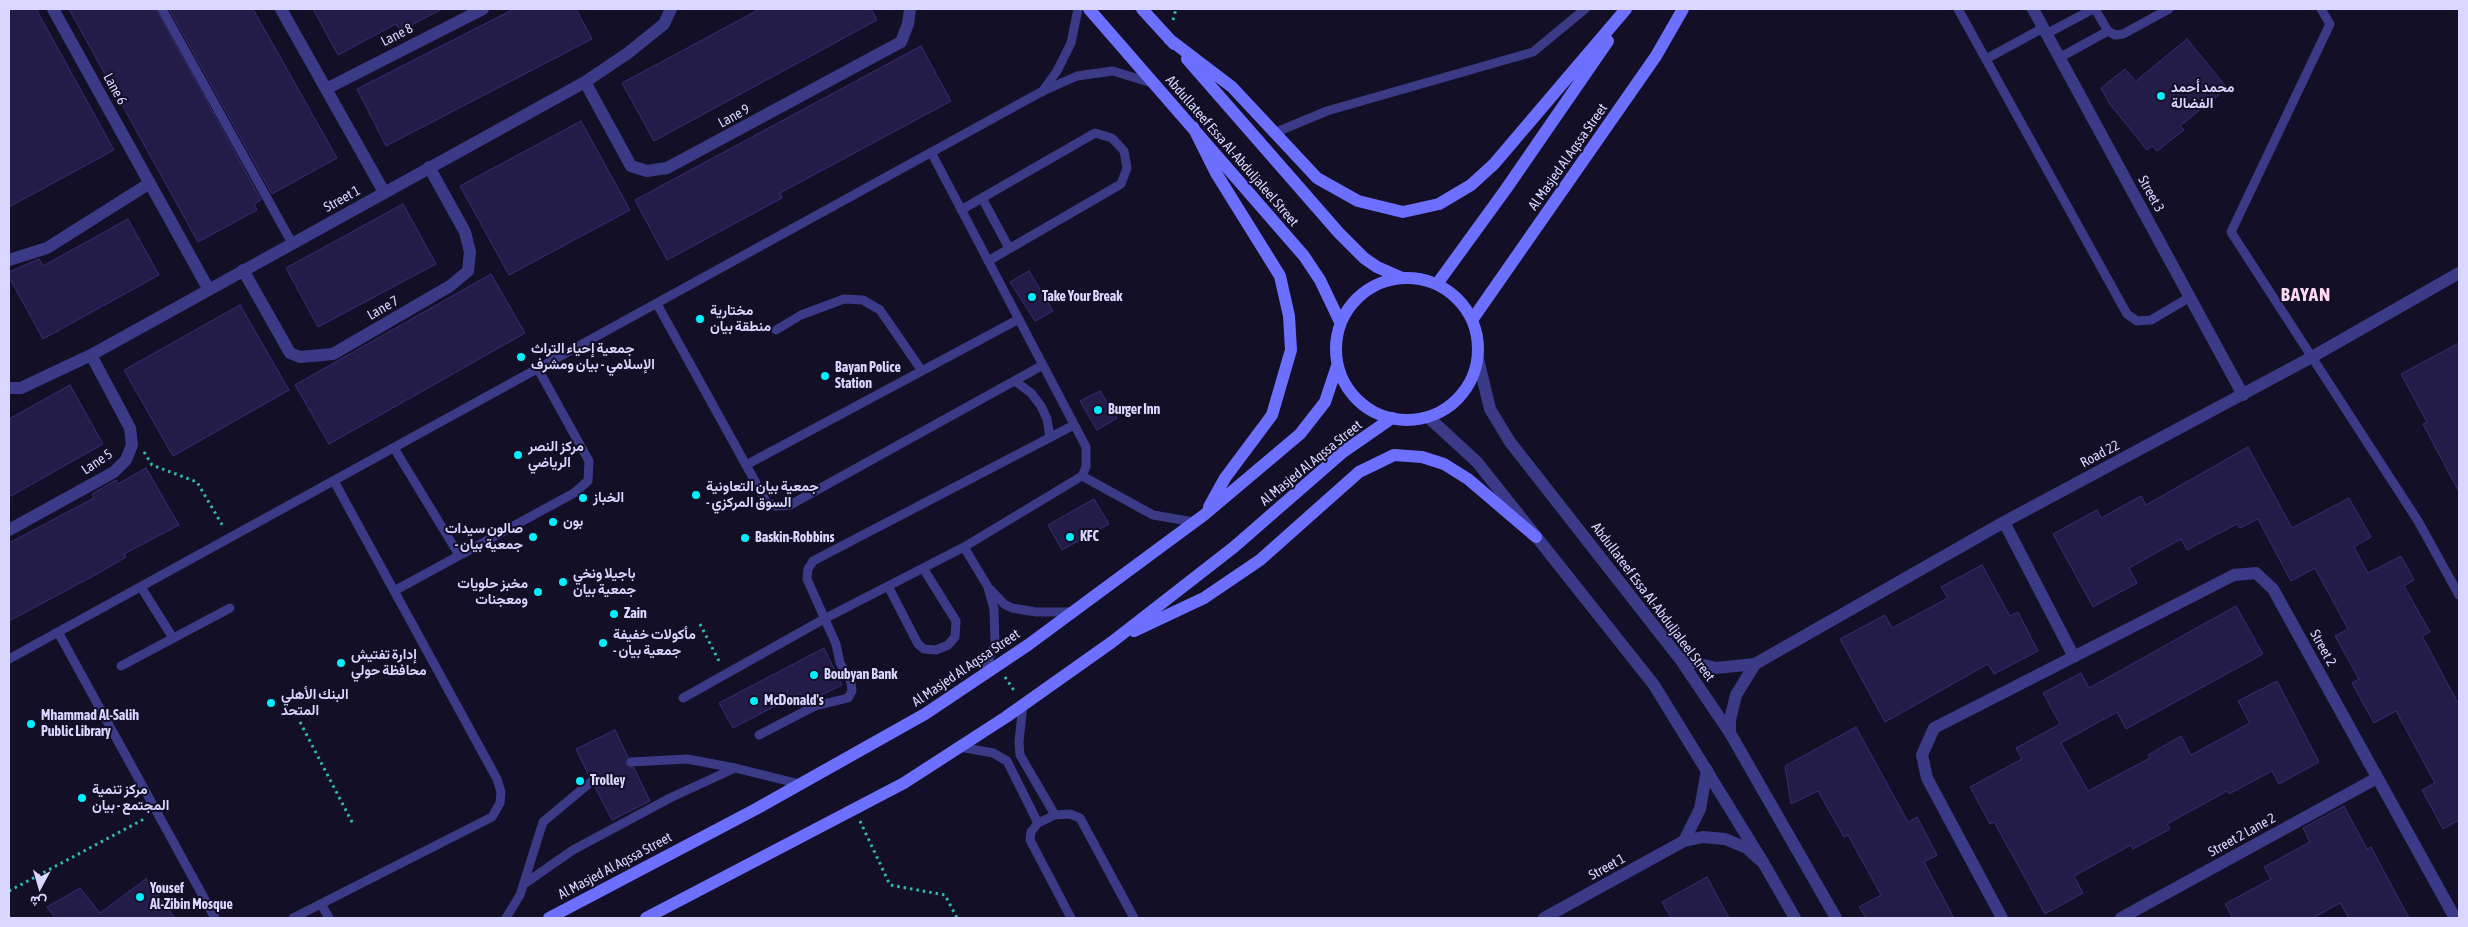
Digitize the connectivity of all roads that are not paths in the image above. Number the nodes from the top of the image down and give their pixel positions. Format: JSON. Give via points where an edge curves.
{"nodes":[{"id":1,"x":53,"y":9,"type":"edge"},
{"id":2,"x":162,"y":9,"type":"edge"},
{"id":3,"x":281,"y":9,"type":"edge"},
{"id":4,"x":483,"y":9,"type":"edge"},
{"id":5,"x":671,"y":9,"type":"edge"},
{"id":6,"x":910,"y":9,"type":"edge"},
{"id":7,"x":1078,"y":9,"type":"edge"},
{"id":8,"x":1089,"y":9,"type":"edge"},
{"id":9,"x":1142,"y":9,"type":"edge"},
{"id":10,"x":1585,"y":9,"type":"edge"},
{"id":11,"x":1627,"y":9,"type":"edge"},
{"id":12,"x":1683,"y":9,"type":"edge"},
{"id":13,"x":1958,"y":9,"type":"edge"},
{"id":14,"x":2032,"y":9,"type":"edge"},
{"id":15,"x":2094,"y":9,"type":"edge"},
{"id":16,"x":2169,"y":9,"type":"edge"},
{"id":17,"x":2320,"y":9,"type":"edge"},
{"id":18,"x":2045,"y":31,"type":"junction"},
{"id":19,"x":2108,"y":31,"type":"junction"},
{"id":20,"x":1169,"y":39,"type":"junction"},
{"id":21,"x":2059,"y":58,"type":"junction"},
{"id":22,"x":1986,"y":59,"type":"junction"},
{"id":23,"x":585,"y":82,"type":"junction"},
{"id":24,"x":1153,"y":83,"type":"junction"},
{"id":25,"x":326,"y":89,"type":"junction"},
{"id":26,"x":1042,"y":92,"type":"junction"},
{"id":27,"x":1193,"y":127,"type":"junction"},
{"id":28,"x":1274,"y":134,"type":"junction"},
{"id":29,"x":931,"y":152,"type":"junction"},
{"id":30,"x":429,"y":167,"type":"junction"},
{"id":31,"x":150,"y":183,"type":"junction"},
{"id":32,"x":384,"y":192,"type":"junction"},
{"id":33,"x":982,"y":198,"type":"junction"},
{"id":34,"x":961,"y":210,"type":"junction"},
{"id":35,"x":292,"y":243,"type":"junction"},
{"id":36,"x":1009,"y":248,"type":"junction"},
{"id":37,"x":9,"y":260,"type":"edge"},
{"id":38,"x":988,"y":260,"type":"junction"},
{"id":39,"x":244,"y":270,"type":"junction"},
{"id":40,"x":2459,"y":273,"type":"edge"},
{"id":41,"x":1400,"y":277,"type":"junction"},
{"id":42,"x":1437,"y":284,"type":"junction"},
{"id":43,"x":209,"y":290,"type":"junction"},
{"id":44,"x":2190,"y":297,"type":"junction"},
{"id":45,"x":656,"y":304,"type":"junction"},
{"id":46,"x":1019,"y":319,"type":"junction"},
{"id":47,"x":1472,"y":320,"type":"junction"},
{"id":48,"x":1340,"y":322,"type":"junction"},
{"id":49,"x":776,"y":330,"type":"dead end"},
{"id":50,"x":91,"y":354,"type":"junction"},
{"id":51,"x":2312,"y":357,"type":"junction"},
{"id":52,"x":1478,"y":359,"type":"junction"},
{"id":53,"x":1043,"y":365,"type":"junction"},
{"id":54,"x":1337,"y":366,"type":"junction"},
{"id":55,"x":538,"y":370,"type":"junction"},
{"id":56,"x":922,"y":371,"type":"junction"},
{"id":57,"x":1015,"y":381,"type":"junction"},
{"id":58,"x":9,"y":388,"type":"edge"},
{"id":59,"x":2243,"y":394,"type":"junction"},
{"id":60,"x":1428,"y":417,"type":"junction"},
{"id":61,"x":1392,"y":418,"type":"junction"},
{"id":62,"x":1074,"y":425,"type":"junction"},
{"id":63,"x":1050,"y":437,"type":"junction"},
{"id":64,"x":394,"y":448,"type":"junction"},
{"id":65,"x":746,"y":465,"type":"junction"},
{"id":66,"x":1082,"y":476,"type":"junction"},
{"id":67,"x":334,"y":481,"type":"junction"},
{"id":68,"x":1199,"y":519,"type":"junction"},
{"id":69,"x":2004,"y":522,"type":"junction"},
{"id":70,"x":9,"y":530,"type":"edge"},
{"id":71,"x":1536,"y":538,"type":"junction"},
{"id":72,"x":964,"y":547,"type":"junction"},
{"id":73,"x":459,"y":556,"type":"junction"},
{"id":74,"x":923,"y":568,"type":"junction"},
{"id":75,"x":888,"y":586,"type":"junction"},
{"id":76,"x":141,"y":587,"type":"junction"},
{"id":77,"x":988,"y":588,"type":"junction"},
{"id":78,"x":394,"y":591,"type":"junction"},
{"id":79,"x":2459,"y":596,"type":"edge"},
{"id":80,"x":230,"y":608,"type":"dead end"},
{"id":81,"x":1072,"y":612,"type":"junction"},
{"id":82,"x":824,"y":619,"type":"junction"},
{"id":83,"x":58,"y":632,"type":"junction"},
{"id":84,"x":173,"y":638,"type":"junction"},
{"id":85,"x":1112,"y":642,"type":"junction"},
{"id":86,"x":2074,"y":657,"type":"junction"},
{"id":87,"x":9,"y":659,"type":"edge"},
{"id":88,"x":1680,"y":659,"type":"junction"},
{"id":89,"x":1755,"y":664,"type":"junction"},
{"id":90,"x":120,"y":666,"type":"dead end"},
{"id":91,"x":982,"y":676,"type":"junction"},
{"id":92,"x":683,"y":698,"type":"dead end"},
{"id":93,"x":1024,"y":704,"type":"junction"},
{"id":94,"x":1730,"y":733,"type":"junction"},
{"id":95,"x":759,"y":735,"type":"dead end"},
{"id":96,"x":960,"y":747,"type":"junction"},
{"id":97,"x":631,"y":762,"type":"dead end"},
{"id":98,"x":735,"y":768,"type":"junction"},
{"id":99,"x":1706,"y":770,"type":"junction"},
{"id":100,"x":2378,"y":778,"type":"junction"},
{"id":101,"x":592,"y":781,"type":"dead end"},
{"id":102,"x":800,"y":784,"type":"junction"},
{"id":103,"x":1055,"y":814,"type":"junction"},
{"id":104,"x":1038,"y":823,"type":"junction"},
{"id":105,"x":1684,"y":841,"type":"junction"},
{"id":106,"x":1764,"y":864,"type":"junction"},
{"id":107,"x":524,"y":884,"type":"junction"},
{"id":108,"x":321,"y":904,"type":"junction"},
{"id":109,"x":215,"y":918,"type":"edge"},
{"id":110,"x":293,"y":918,"type":"edge"},
{"id":111,"x":329,"y":918,"type":"edge"},
{"id":112,"x":506,"y":918,"type":"edge"},
{"id":113,"x":549,"y":918,"type":"edge"},
{"id":114,"x":646,"y":918,"type":"edge"},
{"id":115,"x":1071,"y":918,"type":"edge"},
{"id":116,"x":1134,"y":918,"type":"edge"},
{"id":117,"x":1544,"y":918,"type":"edge"},
{"id":118,"x":1795,"y":918,"type":"edge"},
{"id":119,"x":1836,"y":918,"type":"edge"},
{"id":120,"x":2002,"y":918,"type":"edge"},
{"id":121,"x":2121,"y":918,"type":"edge"},
{"id":122,"x":2455,"y":918,"type":"edge"}],
"edges":[{"from":1,"to":31,"type":"street","name":"Lane 6"},
{"from":2,"to":35,"type":"lane"},
{"from":3,"to":25,"type":"street"},
{"from":4,"to":25,"type":"street","name":"Lane 8"},
{"from":5,"to":23,"type":"street","name":"Street 1","via":[[664,24],[628,54]]},
{"from":6,"to":23,"type":"street","name":"Lane 9","via":[[901,42],[668,168],[647,171],[631,166]]},
{"from":7,"to":26,"type":"lane","via":[[1071,43]]},
{"from":8,"to":24,"type":"main road","name":"Abdullateef Essa Al-Abduljaleel Street"},
{"from":9,"to":20,"type":"main road","name":"Abdullateef Essa Al-Abduljaleel Street"},
{"from":10,"to":28,"type":"lane","via":[[1533,52],[1327,111]]},
{"from":11,"to":28,"type":"main road","via":[[1494,164],[1471,185],[1439,204],[1403,212],[1358,201],[1317,178]]},
{"from":11,"to":42,"type":"main road","via":[[1593,64]]},
{"from":12,"to":47,"type":"main road","name":"Al Masjed Al Aqssa Street","via":[[1651,64]]},
{"from":13,"to":22,"type":"lane"},
{"from":14,"to":18,"type":"street","name":"Street 3"},
{"from":15,"to":18,"type":"lane"},
{"from":15,"to":19,"type":"lane"},
{"from":16,"to":19,"type":"lane","via":[[2123,34]]},
{"from":17,"to":51,"type":"lane","via":[[2330,24],[2231,232]]},
{"from":18,"to":21,"type":"street","name":"Street 3"},
{"from":18,"to":22,"type":"lane"},
{"from":19,"to":21,"type":"lane"},
{"from":20,"to":28,"type":"main road","via":[[1232,87]]},
{"from":20,"to":41,"type":"main road","name":"Abdullateef Essa Al-Abduljaleel Street","via":[[1339,233],[1364,258]]},
{"from":21,"to":44,"type":"street","name":"Street 3"},
{"from":22,"to":44,"type":"lane","via":[[2127,314],[2136,321],[2152,320]]},
{"from":23,"to":30,"type":"street","name":"Street 1"},
{"from":24,"to":26,"type":"lane","via":[[1113,71],[1077,76]]},
{"from":24,"to":27,"type":"main road","name":"Abdullateef Essa Al-Abduljaleel Street"},
{"from":25,"to":32,"type":"street"},
{"from":26,"to":29,"type":"lane"},
{"from":27,"to":48,"type":"main road","name":"Abdullateef Essa Al-Abduljaleel Street","via":[[1304,256],[1320,280]]},
{"from":27,"to":68,"type":"main road","via":[[1216,173],[1280,276],[1289,316],[1291,350],[1272,415]]},
{"from":29,"to":34,"type":"lane"},
{"from":29,"to":45,"type":"lane"},
{"from":30,"to":32,"type":"street","name":"Street 1"},
{"from":30,"to":39,"type":"street","name":"Lane 7","via":[[465,232],[470,252],[468,270],[450,286],[333,354],[300,357],[290,353]]},
{"from":31,"to":37,"type":"street","via":[[47,248]]},
{"from":31,"to":43,"type":"street","name":"Lane 6"},
{"from":32,"to":35,"type":"street","name":"Street 1"},
{"from":33,"to":34,"type":"lane"},
{"from":33,"to":36,"type":"lane"},
{"from":33,"to":36,"type":"lane","via":[[1096,133],[1112,138],[1124,151],[1127,168],[1120,184]]},
{"from":34,"to":38,"type":"lane"},
{"from":35,"to":39,"type":"street","name":"Street 1"},
{"from":36,"to":38,"type":"lane"},
{"from":38,"to":46,"type":"lane"},
{"from":39,"to":43,"type":"street","name":"Street 1"},
{"from":40,"to":51,"type":"street","name":"Road 22"},
{"from":41,"to":42,"type":"main road","via":[[1419,278]]},
{"from":41,"to":48,"type":"main road","via":[[1375,285],[1354,300]]},
{"from":42,"to":47,"type":"main road","via":[[1464,305]]},
{"from":43,"to":50,"type":"street","name":"Street 1"},
{"from":44,"to":59,"type":"street","name":"Street 3"},
{"from":45,"to":55,"type":"lane"},
{"from":45,"to":65,"type":"lane"},
{"from":46,"to":53,"type":"lane"},
{"from":46,"to":56,"type":"lane"},
{"from":47,"to":52,"type":"main road","via":[[1478,339]]},
{"from":48,"to":54,"type":"main road","via":[[1336,336]]},
{"from":49,"to":56,"type":"lane","via":[[801,315],[844,299],[863,300],[880,310]]},
{"from":50,"to":58,"type":"street","name":"Street 1","via":[[21,388]]},
{"from":50,"to":70,"type":"street","name":"Lane 5","via":[[130,428],[132,445],[126,460],[114,472]]},
{"from":51,"to":59,"type":"street","name":"Road 22"},
{"from":51,"to":79,"type":"lane","via":[[2418,521]]},
{"from":52,"to":60,"type":"main road","via":[[1462,395],[1447,408]]},
{"from":52,"to":88,"type":"street","name":"Abdullateef Essa Al-Abduljaleel Street","via":[[1490,409],[1510,442]]},
{"from":53,"to":57,"type":"lane"},
{"from":53,"to":62,"type":"lane"},
{"from":54,"to":61,"type":"main road","via":[[1344,384],[1357,400],[1373,412]]},
{"from":54,"to":68,"type":"main road","name":"Al Masjed Al Aqssa Street","via":[[1325,402],[1300,434]]},
{"from":55,"to":64,"type":"lane"},
{"from":55,"to":73,"type":"lane","via":[[589,461],[588,481],[574,493]]},
{"from":56,"to":65,"type":"lane"},
{"from":57,"to":63,"type":"lane","via":[[1041,406]]},
{"from":57,"to":65,"type":"lane","via":[[790,505],[782,507],[767,503]]},
{"from":59,"to":69,"type":"street","name":"Road 22"},
{"from":60,"to":61,"type":"main road"},
{"from":60,"to":71,"type":"street","via":[[1477,462]]},
{"from":61,"to":85,"type":"main road","name":"Al Masjed Al Aqssa Street","via":[[1343,452],[1234,547]]},
{"from":62,"to":63,"type":"lane"},
{"from":62,"to":66,"type":"lane","via":[[1088,458]]},
{"from":63,"to":82,"type":"lane","via":[[813,561],[807,579]]},
{"from":64,"to":67,"type":"lane"},
{"from":64,"to":73,"type":"lane"},
{"from":66,"to":68,"type":"lane","via":[[1153,514]]},
{"from":66,"to":72,"type":"lane"},
{"from":67,"to":76,"type":"lane"},
{"from":67,"to":78,"type":"lane"},
{"from":68,"to":81,"type":"main road","name":"Al Masjed Al Aqssa Street"},
{"from":69,"to":86,"type":"street"},
{"from":69,"to":89,"type":"street","name":"Road 22"},
{"from":71,"to":85,"type":"main road","via":[[1468,479],[1444,464],[1422,457],[1394,455],[1359,472],[1260,560],[1204,598]]},
{"from":71,"to":99,"type":"street","via":[[1654,685]]},
{"from":72,"to":74,"type":"lane"},
{"from":72,"to":77,"type":"lane"},
{"from":73,"to":78,"type":"lane"},
{"from":74,"to":75,"type":"lane"},
{"from":74,"to":75,"type":"lane","via":[[956,621],[955,638],[948,645],[936,650],[924,649],[918,644]]},
{"from":75,"to":82,"type":"lane"},
{"from":76,"to":83,"type":"lane"},
{"from":76,"to":84,"type":"lane"},
{"from":77,"to":81,"type":"lane","via":[[1012,608]]},
{"from":77,"to":91,"type":"lane","via":[[994,609],[995,644]]},
{"from":78,"to":108,"type":"lane","via":[[497,778],[502,792],[500,803],[492,817]]},
{"from":80,"to":84,"type":"lane"},
{"from":81,"to":91,"type":"main road","name":"Al Masjed Al Aqssa Street"},
{"from":82,"to":92,"type":"lane"},
{"from":82,"to":95,"type":"lane","via":[[836,644],[840,664],[851,682],[851,695],[815,706]]},
{"from":83,"to":87,"type":"lane"},
{"from":83,"to":109,"type":"lane"},
{"from":84,"to":90,"type":"lane"},
{"from":85,"to":93,"type":"main road","name":"Al Masjed Al Aqssa Street"},
{"from":86,"to":100,"type":"street","name":"Street 2","via":[[2234,575],[2256,573],[2273,589]]},
{"from":86,"to":120,"type":"street","name":"Street 2","via":[[1934,728],[1922,755],[1927,778]]},
{"from":88,"to":89,"type":"street","name":"Road 22","via":[[1716,668]]},
{"from":88,"to":94,"type":"street","name":"Abdullateef Essa Al-Abduljaleel Street"},
{"from":89,"to":94,"type":"street","name":"Road 22","via":[[1736,695]]},
{"from":91,"to":102,"type":"main road","name":"Al Masjed Al Aqssa Street","via":[[925,714]]},
{"from":93,"to":96,"type":"main road","name":"Al Masjed Al Aqssa Street"},
{"from":93,"to":103,"type":"lane","via":[[1020,755]]},
{"from":94,"to":119,"type":"street","name":"Abdullateef Essa Al-Abduljaleel Street"},
{"from":96,"to":104,"type":"lane","via":[[993,753],[1008,760]]},
{"from":96,"to":114,"type":"main road","name":"Al Masjed Al Aqssa Street","via":[[904,783]]},
{"from":97,"to":98,"type":"lane","via":[[687,760]]},
{"from":98,"to":102,"type":"lane"},
{"from":98,"to":107,"type":"lane","via":[[670,798],[573,850]]},
{"from":99,"to":105,"type":"street","via":[[1700,809]]},
{"from":99,"to":106,"type":"street"},
{"from":100,"to":121,"type":"street","name":"Street 2 Lane 2"},
{"from":100,"to":122,"type":"street","name":"Street 2"},
{"from":101,"to":107,"type":"lane","via":[[543,822]]},
{"from":102,"to":113,"type":"main road","name":"Al Masjed Al Aqssa Street"},
{"from":103,"to":104,"type":"lane"},
{"from":103,"to":116,"type":"lane","via":[[1080,818]]},
{"from":104,"to":115,"type":"lane","via":[[1031,832],[1030,840]]},
{"from":105,"to":106,"type":"street","name":"Street 1","via":[[1704,837],[1725,839],[1746,848]]},
{"from":105,"to":117,"type":"street","name":"Street 1"},
{"from":106,"to":118,"type":"street"},
{"from":107,"to":112,"type":"lane"},
{"from":108,"to":110,"type":"lane"},
{"from":108,"to":111,"type":"lane"}]}
